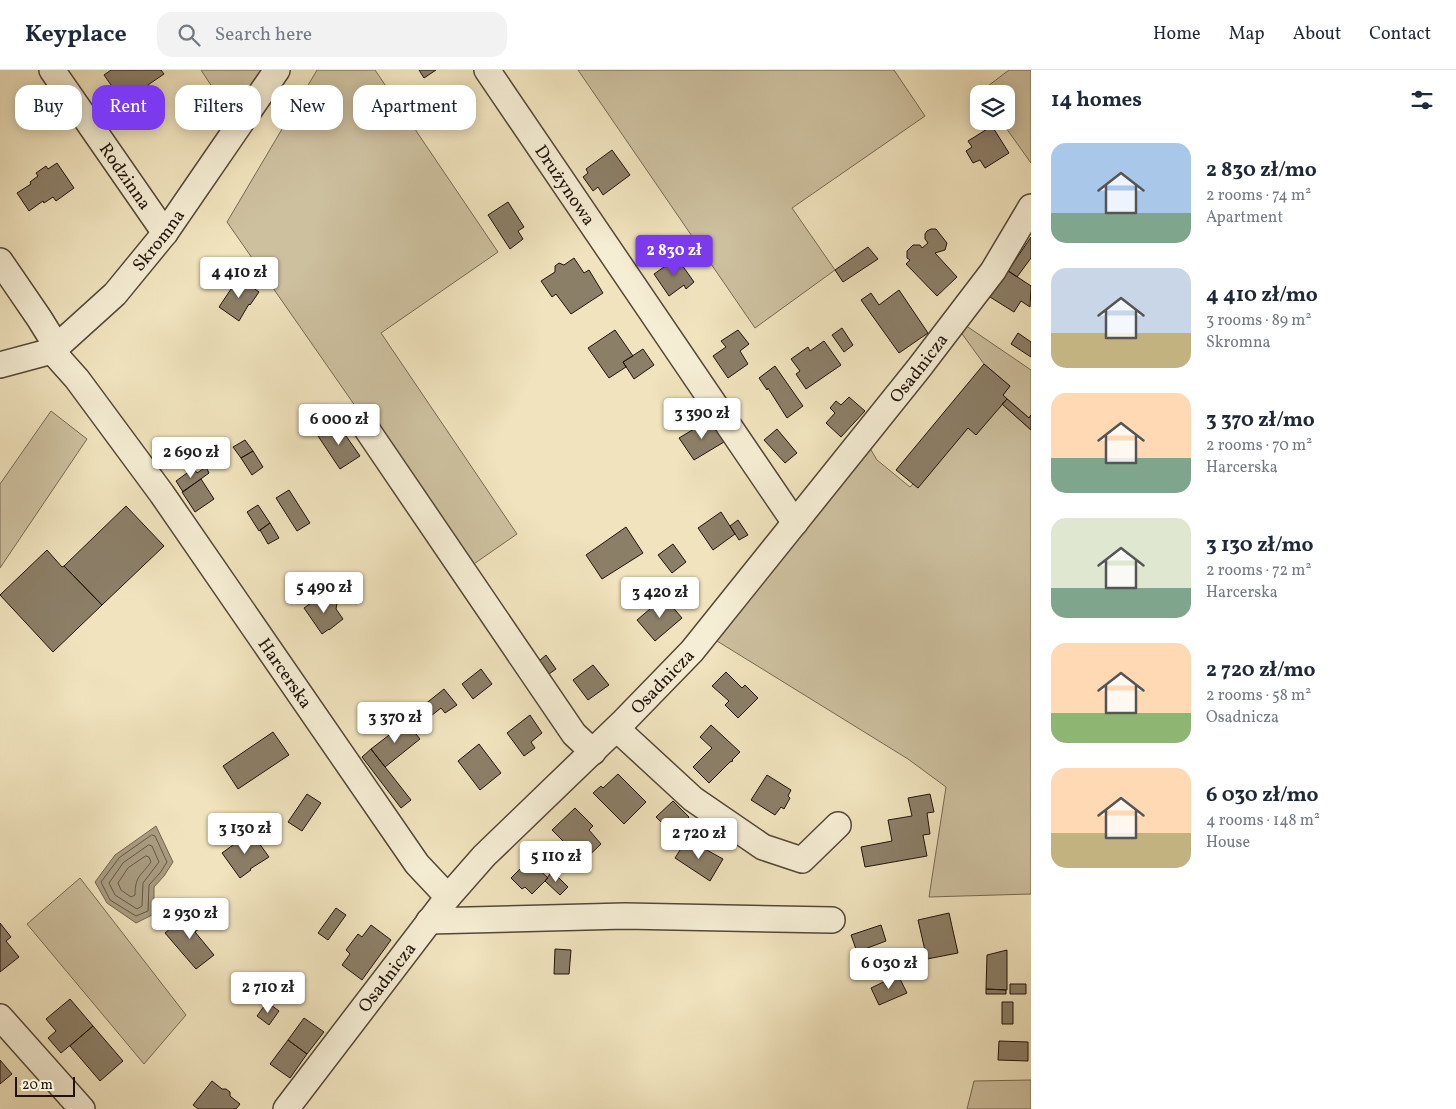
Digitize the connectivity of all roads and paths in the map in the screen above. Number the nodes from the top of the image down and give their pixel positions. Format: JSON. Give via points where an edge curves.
{"nodes":[{"id":1,"x":52,"y":70,"type":"edge"},
{"id":2,"x":276,"y":70,"type":"edge"},
{"id":3,"x":487,"y":70,"type":"edge"},
{"id":4,"x":1031,"y":207,"type":"edge"},
{"id":5,"x":165,"y":233,"type":"junction"},
{"id":6,"x":0,"y":261,"type":"edge"},
{"id":7,"x":54,"y":349,"type":"junction"},
{"id":8,"x":0,"y":365,"type":"edge"},
{"id":9,"x":366,"y":428,"type":"dead end"},
{"id":10,"x":795,"y":523,"type":"junction"},
{"id":11,"x":617,"y":728,"type":"junction"},
{"id":12,"x":593,"y":752,"type":"junction"},
{"id":13,"x":838,"y":825,"type":"dead end"},
{"id":14,"x":448,"y":897,"type":"junction"},
{"id":15,"x":832,"y":920,"type":"dead end"},
{"id":16,"x":429,"y":922,"type":"junction"},
{"id":17,"x":0,"y":1017,"type":"edge"},
{"id":18,"x":82,"y":1109,"type":"edge"},
{"id":19,"x":286,"y":1109,"type":"edge"}],
"edges":[{"from":1,"to":5,"type":"street","name":"Rodzinna"},
{"from":2,"to":5,"type":"street","name":"Skromna"},
{"from":3,"to":10,"type":"street","name":"Drużynowa"},
{"from":4,"to":10,"type":"street","name":"Osadnicza","via":[[993,271]]},
{"from":5,"to":7,"type":"street","name":"Skromna","via":[[116,294]]},
{"from":6,"to":7,"type":"street","name":"Harcerska","via":[[39,318]]},
{"from":7,"to":8,"type":"street","name":"Skromna"},
{"from":7,"to":14,"type":"street","name":"Harcerska","via":[[162,494],[417,864]]},
{"from":9,"to":12,"type":"street","via":[[574,734]]},
{"from":10,"to":11,"type":"street","name":"Osadnicza","via":[[692,651]]},
{"from":11,"to":12,"type":"street","name":"Osadnicza"},
{"from":11,"to":13,"type":"street","via":[[693,799],[764,847],[802,860]]},
{"from":12,"to":14,"type":"street","name":"Osadnicza","via":[[484,856]]},
{"from":14,"to":16,"type":"street","name":"Osadnicza"},
{"from":15,"to":16,"type":"street","via":[[625,916]]},
{"from":16,"to":19,"type":"street","name":"Osadnicza"},
{"from":17,"to":18,"type":"street"}]}
